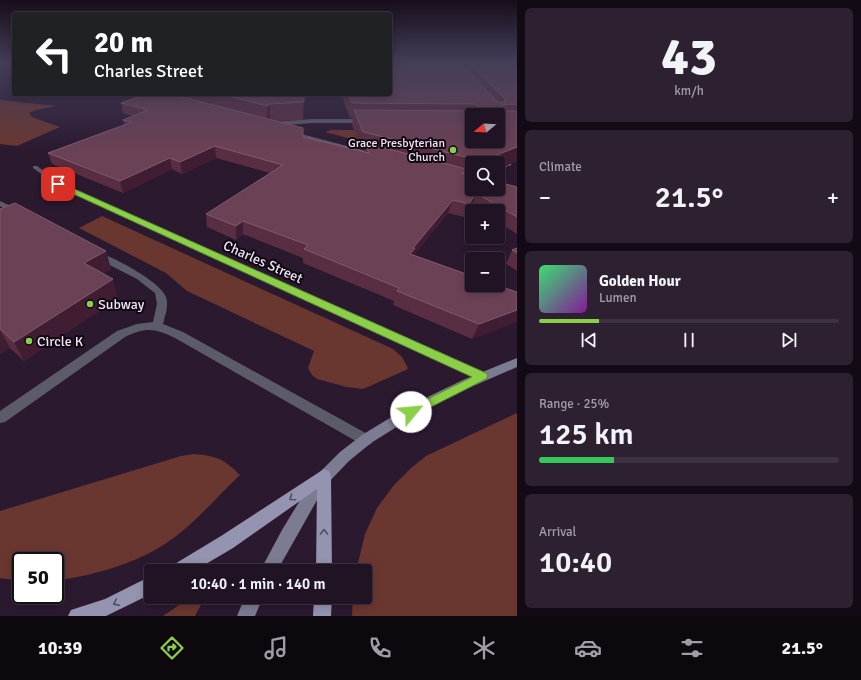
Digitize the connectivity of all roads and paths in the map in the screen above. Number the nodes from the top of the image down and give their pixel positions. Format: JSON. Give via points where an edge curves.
{"nodes":[{"id":1,"x":138,"y":96,"type":"edge"},
{"id":2,"x":158,"y":99,"type":"edge"},
{"id":3,"x":374,"y":121,"type":"edge"},
{"id":4,"x":372,"y":154,"type":"edge"},
{"id":5,"x":511,"y":164,"type":"edge"},
{"id":6,"x":35,"y":167,"type":"dead end"},
{"id":7,"x":505,"y":167,"type":"edge"},
{"id":8,"x":0,"y":203,"type":"edge"},
{"id":9,"x":28,"y":218,"type":"edge"},
{"id":10,"x":89,"y":251,"type":"edge"},
{"id":11,"x":157,"y":326,"type":"junction"},
{"id":12,"x":517,"y":362,"type":"edge"},
{"id":13,"x":482,"y":376,"type":"junction"},
{"id":14,"x":0,"y":418,"type":"edge"},
{"id":15,"x":366,"y":440,"type":"junction"},
{"id":16,"x":324,"y":476,"type":"junction"},
{"id":17,"x":191,"y":564,"type":"edge"},
{"id":18,"x":272,"y":564,"type":"edge"},
{"id":19,"x":324,"y":564,"type":"edge"},
{"id":20,"x":144,"y":588,"type":"edge"},
{"id":21,"x":251,"y":604,"type":"edge"},
{"id":22,"x":323,"y":604,"type":"edge"},
{"id":23,"x":77,"y":616,"type":"edge"},
{"id":24,"x":246,"y":616,"type":"edge"},
{"id":25,"x":322,"y":616,"type":"edge"}],
"edges":[{"from":1,"to":2,"type":"street"},
{"from":3,"to":4,"type":"street","via":[[312,121],[269,126]]},
{"from":5,"to":7,"type":"path"},
{"from":6,"to":13,"type":"street","name":"Charles Street","via":[[58,184]]},
{"from":8,"to":9,"type":"street"},
{"from":10,"to":11,"type":"street","via":[[154,286],[162,298]]},
{"from":11,"to":14,"type":"street","via":[[138,326],[122,334]]},
{"from":11,"to":15,"type":"street","via":[[179,335]]},
{"from":12,"to":13,"type":"main road"},
{"from":13,"to":15,"type":"main road","via":[[401,418]]},
{"from":15,"to":16,"type":"main road"},
{"from":16,"to":17,"type":"main road","one_way":true},
{"from":16,"to":18,"type":"main road"},
{"from":19,"to":16,"type":"main road","one_way":true},
{"from":20,"to":23,"type":"main road","one_way":true,"via":[[107,607]]},
{"from":21,"to":24,"type":"main road"},
{"from":22,"to":25,"type":"main road"}]}
